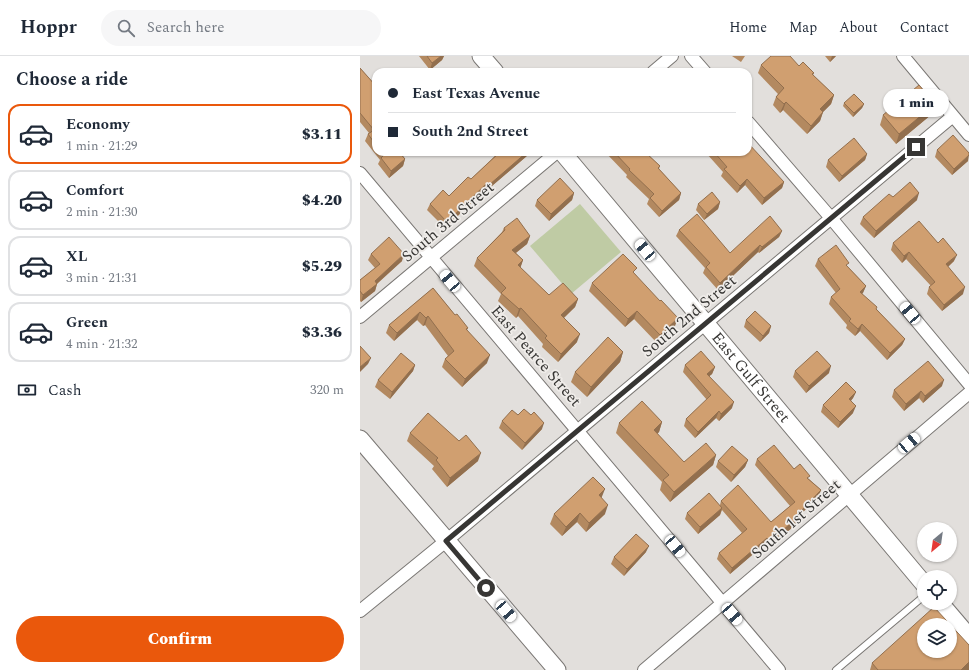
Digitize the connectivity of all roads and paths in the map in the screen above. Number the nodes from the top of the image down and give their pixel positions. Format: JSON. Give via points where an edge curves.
{"nodes":[{"id":1,"x":481,"y":56,"type":"edge"},
{"id":2,"x":672,"y":56,"type":"edge"},
{"id":3,"x":691,"y":56,"type":"edge"},
{"id":4,"x":903,"y":56,"type":"edge"},
{"id":5,"x":492,"y":68,"type":"edge"},
{"id":6,"x":658,"y":68,"type":"edge"},
{"id":7,"x":701,"y":68,"type":"edge"},
{"id":8,"x":953,"y":116,"type":"junction"},
{"id":9,"x":752,"y":127,"type":"edge"},
{"id":10,"x":969,"y":135,"type":"edge"},
{"id":11,"x":552,"y":156,"type":"edge"},
{"id":12,"x":565,"y":156,"type":"edge"},
{"id":13,"x":360,"y":174,"type":"edge"},
{"id":14,"x":831,"y":218,"type":"junction"},
{"id":15,"x":430,"y":258,"type":"junction"},
{"id":16,"x":360,"y":317,"type":"edge"},
{"id":17,"x":706,"y":323,"type":"junction"},
{"id":18,"x":969,"y":384,"type":"edge"},
{"id":19,"x":969,"y":393,"type":"edge"},
{"id":20,"x":578,"y":430,"type":"junction"},
{"id":21,"x":360,"y":439,"type":"edge"},
{"id":22,"x":850,"y":494,"type":"junction"},
{"id":23,"x":446,"y":541,"type":"junction"},
{"id":24,"x":917,"y":575,"type":"edge"},
{"id":25,"x":917,"y":602,"type":"edge"},
{"id":26,"x":723,"y":604,"type":"junction"},
{"id":27,"x":946,"y":610,"type":"edge"},
{"id":28,"x":360,"y":611,"type":"edge"},
{"id":29,"x":969,"y":637,"type":"edge"},
{"id":30,"x":778,"y":669,"type":"edge"},
{"id":31,"x":557,"y":670,"type":"edge"},
{"id":32,"x":644,"y":670,"type":"edge"},
{"id":33,"x":836,"y":670,"type":"edge"}],
"edges":[{"from":1,"to":5,"type":"street"},
{"from":2,"to":6,"type":"street"},
{"from":3,"to":7,"type":"street"},
{"from":4,"to":8,"type":"street"},
{"from":8,"to":10,"type":"street"},
{"from":8,"to":14,"type":"street","name":"South 2nd Street"},
{"from":9,"to":14,"type":"street"},
{"from":11,"to":15,"type":"street","name":"South 3rd Street"},
{"from":12,"to":17,"type":"street","name":"East Gulf Street"},
{"from":13,"to":15,"type":"street","name":"East Pearce Street"},
{"from":14,"to":17,"type":"street","name":"South 2nd Street"},
{"from":14,"to":18,"type":"street"},
{"from":15,"to":16,"type":"street","name":"South 3rd Street"},
{"from":15,"to":20,"type":"street","name":"East Pearce Street"},
{"from":17,"to":20,"type":"street","name":"South 2nd Street"},
{"from":17,"to":22,"type":"street","name":"East Gulf Street"},
{"from":19,"to":22,"type":"street","name":"South 1st Street"},
{"from":20,"to":23,"type":"street","name":"South 2nd Street"},
{"from":20,"to":26,"type":"street","name":"East Pearce Street"},
{"from":21,"to":23,"type":"street"},
{"from":22,"to":24,"type":"street","name":"East Gulf Street"},
{"from":22,"to":26,"type":"street","name":"South 1st Street"},
{"from":23,"to":28,"type":"street","name":"South 2nd Street"},
{"from":23,"to":31,"type":"street"},
{"from":25,"to":33,"type":"lane"},
{"from":26,"to":30,"type":"street","name":"East Pearce Street"},
{"from":26,"to":32,"type":"street","name":"South 1st Street"},
{"from":27,"to":29,"type":"street"}]}
